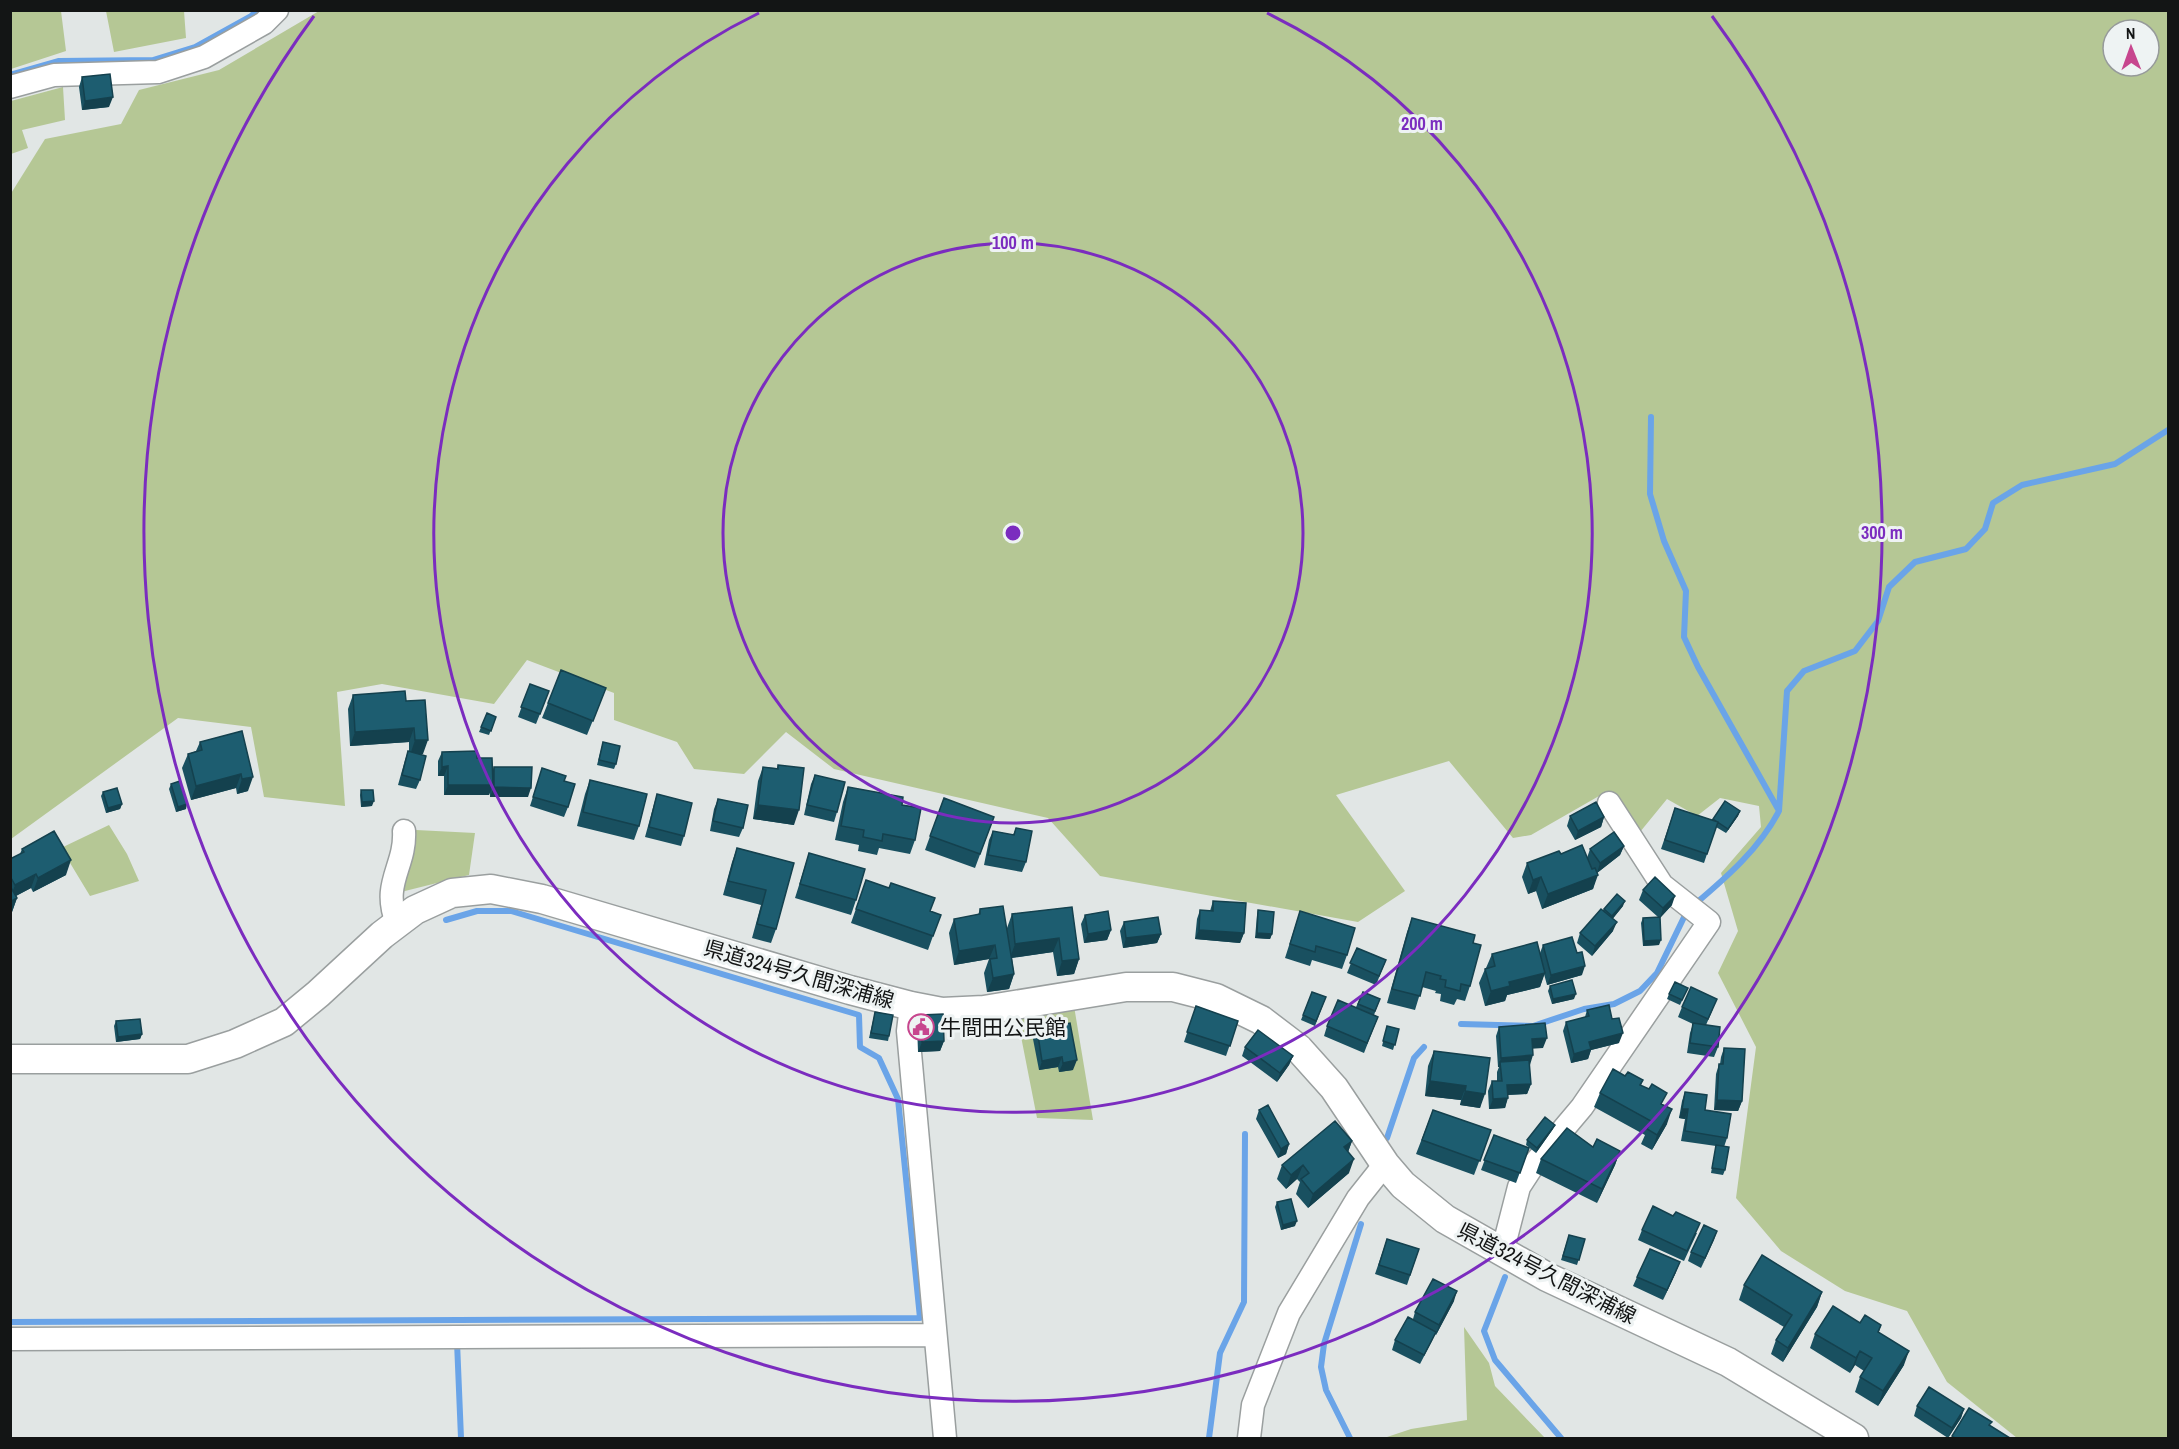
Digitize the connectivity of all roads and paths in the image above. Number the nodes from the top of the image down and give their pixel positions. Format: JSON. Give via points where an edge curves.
{"nodes":[{"id":1,"x":278,"y":10,"type":"edge"},
{"id":2,"x":10,"y":87,"type":"edge"},
{"id":3,"x":1609,"y":803,"type":"dead end"},
{"id":4,"x":404,"y":831,"type":"dead end"},
{"id":5,"x":397,"y":923,"type":"junction"},
{"id":6,"x":911,"y":1006,"type":"junction"},
{"id":7,"x":10,"y":1059,"type":"edge"},
{"id":8,"x":1385,"y":1164,"type":"junction"},
{"id":9,"x":1502,"y":1253,"type":"junction"},
{"id":10,"x":935,"y":1335,"type":"junction"},
{"id":11,"x":10,"y":1339,"type":"edge"},
{"id":12,"x":945,"y":1438,"type":"edge"},
{"id":13,"x":1249,"y":1438,"type":"edge"},
{"id":14,"x":1854,"y":1438,"type":"edge"}],
"edges":[{"from":1,"to":2,"type":"street","via":[[264,23],[204,57],[158,72],[54,75]]},
{"from":3,"to":9,"type":"street","via":[[1662,885],[1710,922],[1582,1107],[1519,1187]]},
{"from":4,"to":5,"type":"street","via":[[392,891],[391,907]]},
{"from":5,"to":6,"type":"main road","name":"県道324号久間深浦線","via":[[452,892],[491,889],[542,899]]},
{"from":5,"to":7,"type":"main road","name":"県道324号久間深浦線","via":[[284,1022],[235,1044],[188,1059]]},
{"from":6,"to":8,"type":"main road","name":"県道324号久間深浦線","via":[[942,1012],[984,1010],[1126,987],[1173,987],[1216,998],[1261,1020],[1299,1049],[1334,1088]]},
{"from":6,"to":10,"type":"street","via":[[908,1031]]},
{"from":8,"to":9,"type":"main road","name":"県道324号久間深浦線","via":[[1403,1185],[1445,1219]]},
{"from":8,"to":13,"type":"street","via":[[1358,1198],[1289,1313],[1253,1405]]},
{"from":9,"to":14,"type":"main road","name":"県道324号久間深浦線","via":[[1728,1362]]},
{"from":10,"to":11,"type":"street"},
{"from":10,"to":12,"type":"street"}]}
